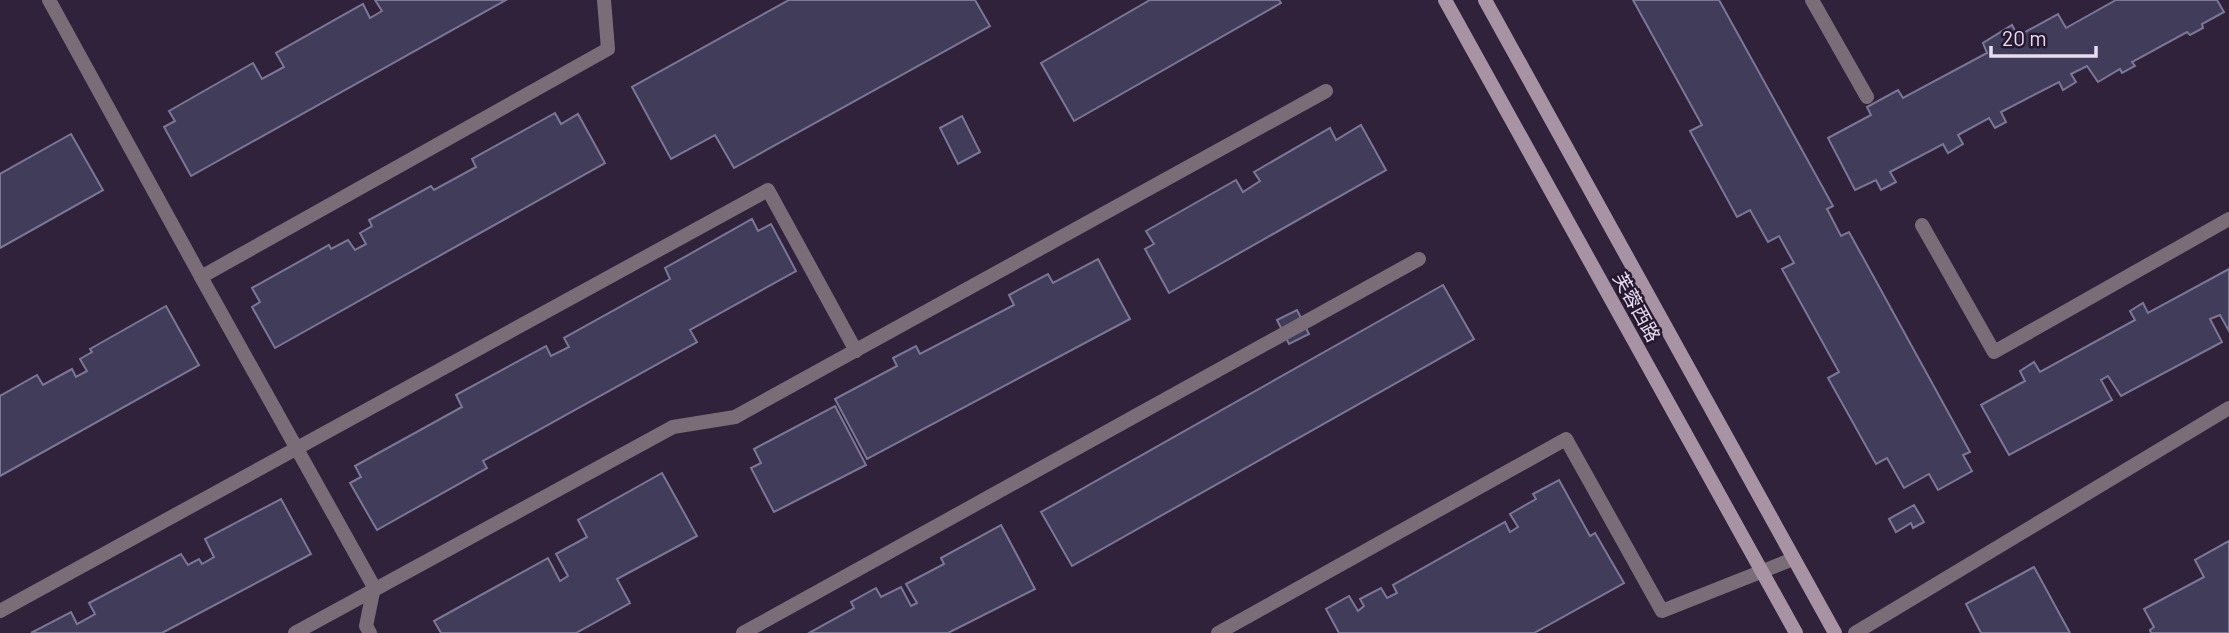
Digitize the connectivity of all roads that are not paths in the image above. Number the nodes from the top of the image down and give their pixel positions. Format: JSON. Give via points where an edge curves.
{"nodes":[{"id":1,"x":49,"y":0,"type":"edge"},
{"id":2,"x":604,"y":0,"type":"edge"},
{"id":3,"x":1445,"y":0,"type":"edge"},
{"id":4,"x":1485,"y":0,"type":"edge"},
{"id":5,"x":1812,"y":0,"type":"edge"},
{"id":6,"x":1326,"y":91,"type":"dead end"},
{"id":7,"x":1867,"y":97,"type":"dead end"},
{"id":8,"x":2229,"y":219,"type":"edge"},
{"id":9,"x":1922,"y":225,"type":"dead end"},
{"id":10,"x":1419,"y":259,"type":"dead end"},
{"id":11,"x":201,"y":277,"type":"junction"},
{"id":12,"x":856,"y":351,"type":"junction"},
{"id":13,"x":2229,"y":408,"type":"edge"},
{"id":14,"x":295,"y":447,"type":"junction"},
{"id":15,"x":1793,"y":559,"type":"junction"},
{"id":16,"x":1762,"y":573,"type":"junction"},
{"id":17,"x":374,"y":587,"type":"junction"},
{"id":18,"x":0,"y":611,"type":"edge"},
{"id":19,"x":295,"y":633,"type":"edge"},
{"id":20,"x":370,"y":633,"type":"edge"},
{"id":21,"x":743,"y":633,"type":"edge"},
{"id":22,"x":1218,"y":633,"type":"edge"},
{"id":23,"x":1796,"y":633,"type":"edge"},
{"id":24,"x":1835,"y":633,"type":"edge"},
{"id":25,"x":1855,"y":633,"type":"edge"}],
"edges":[{"from":1,"to":11,"type":"street"},
{"from":2,"to":11,"type":"street","via":[[608,49]]},
{"from":3,"to":16,"type":"main road","name":"芙蓉西路"},
{"from":4,"to":15,"type":"main road","name":"芙蓉西路"},
{"from":5,"to":7,"type":"street"},
{"from":6,"to":12,"type":"street"},
{"from":8,"to":9,"type":"street","via":[[1994,352]]},
{"from":10,"to":21,"type":"street"},
{"from":11,"to":14,"type":"street"},
{"from":12,"to":14,"type":"street","via":[[768,190]]},
{"from":12,"to":17,"type":"street","via":[[735,417],[673,427]]},
{"from":13,"to":25,"type":"street"},
{"from":14,"to":17,"type":"street"},
{"from":14,"to":18,"type":"street"},
{"from":15,"to":16,"type":"street"},
{"from":15,"to":24,"type":"main road","name":"芙蓉西路"},
{"from":16,"to":22,"type":"street","via":[[1662,611],[1566,439]]},
{"from":16,"to":23,"type":"main road","name":"芙蓉西路"},
{"from":17,"to":19,"type":"street"},
{"from":17,"to":20,"type":"street","via":[[366,626]]}]}
